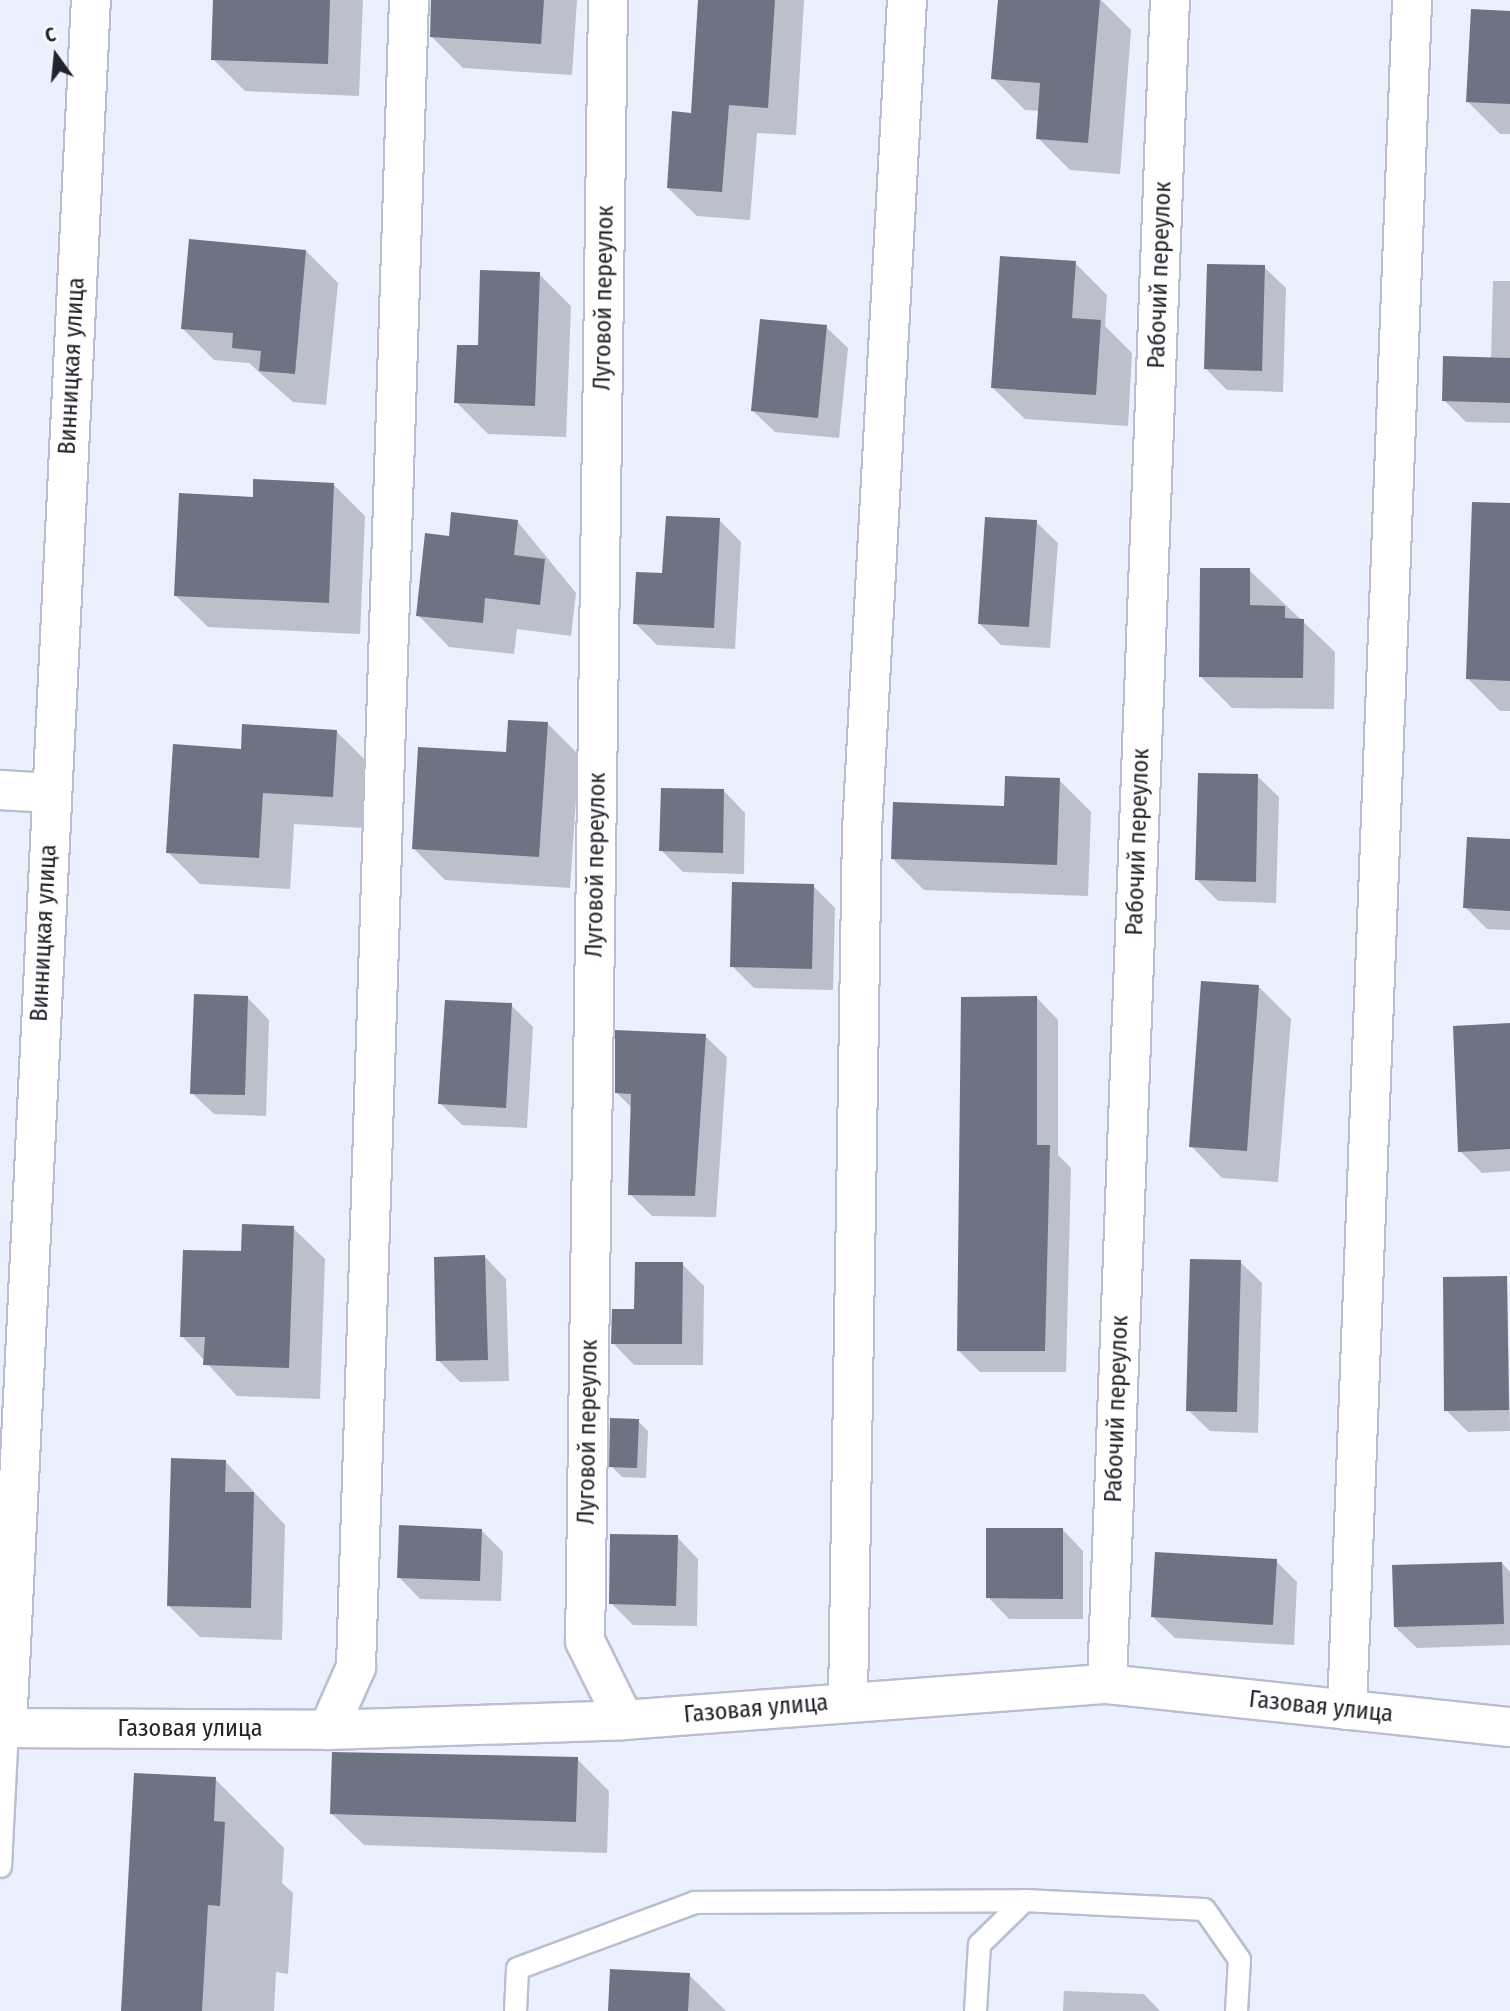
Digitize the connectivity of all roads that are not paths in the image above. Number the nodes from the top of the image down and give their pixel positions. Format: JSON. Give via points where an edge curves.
{"nodes":[{"id":1,"x":91,"y":0,"type":"edge"},
{"id":2,"x":409,"y":0,"type":"edge"},
{"id":3,"x":608,"y":0,"type":"edge"},
{"id":4,"x":906,"y":0,"type":"edge"},
{"id":5,"x":1170,"y":0,"type":"edge"},
{"id":6,"x":1412,"y":0,"type":"edge"},
{"id":7,"x":0,"y":790,"type":"edge"},
{"id":8,"x":51,"y":793,"type":"junction"},
{"id":9,"x":1107,"y":1684,"type":"junction"},
{"id":10,"x":848,"y":1701,"type":"junction"},
{"id":11,"x":1347,"y":1710,"type":"junction"},
{"id":12,"x":624,"y":1720,"type":"junction"},
{"id":13,"x":1510,"y":1727,"type":"edge"},
{"id":14,"x":4,"y":1728,"type":"edge"},
{"id":15,"x":328,"y":1730,"type":"junction"},
{"id":16,"x":0,"y":1866,"type":"edge"},
{"id":17,"x":1024,"y":1900,"type":"junction"},
{"id":18,"x":515,"y":2011,"type":"edge"},
{"id":19,"x":975,"y":2011,"type":"edge"},
{"id":20,"x":1236,"y":2011,"type":"edge"}],
"edges":[{"from":1,"to":8,"type":"street","name":"Винницкая улица"},
{"from":2,"to":15,"type":"street","via":[[356,1667]]},
{"from":3,"to":12,"type":"street","name":"Луговой переулок","via":[[585,1641]]},
{"from":4,"to":10,"type":"street","via":[[862,830]]},
{"from":5,"to":9,"type":"street","name":"Рабочий переулок"},
{"from":6,"to":11,"type":"street"},
{"from":7,"to":8,"type":"street"},
{"from":8,"to":14,"type":"street","name":"Винницкая улица"},
{"from":9,"to":10,"type":"street","name":"Газовая улица"},
{"from":9,"to":11,"type":"street","name":"Газовая улица"},
{"from":10,"to":12,"type":"street","name":"Газовая улица"},
{"from":11,"to":13,"type":"street","name":"Газовая улица"},
{"from":12,"to":15,"type":"street","name":"Газовая улица"},
{"from":14,"to":15,"type":"street","name":"Газовая улица"},
{"from":14,"to":16,"type":"lane","name":"Винницкая улица"},
{"from":17,"to":18,"type":"lane","via":[[694,1902],[517,1968]]},
{"from":17,"to":19,"type":"lane","via":[[979,1944]]},
{"from":17,"to":20,"type":"lane","via":[[1204,1909],[1239,1959]]}]}
